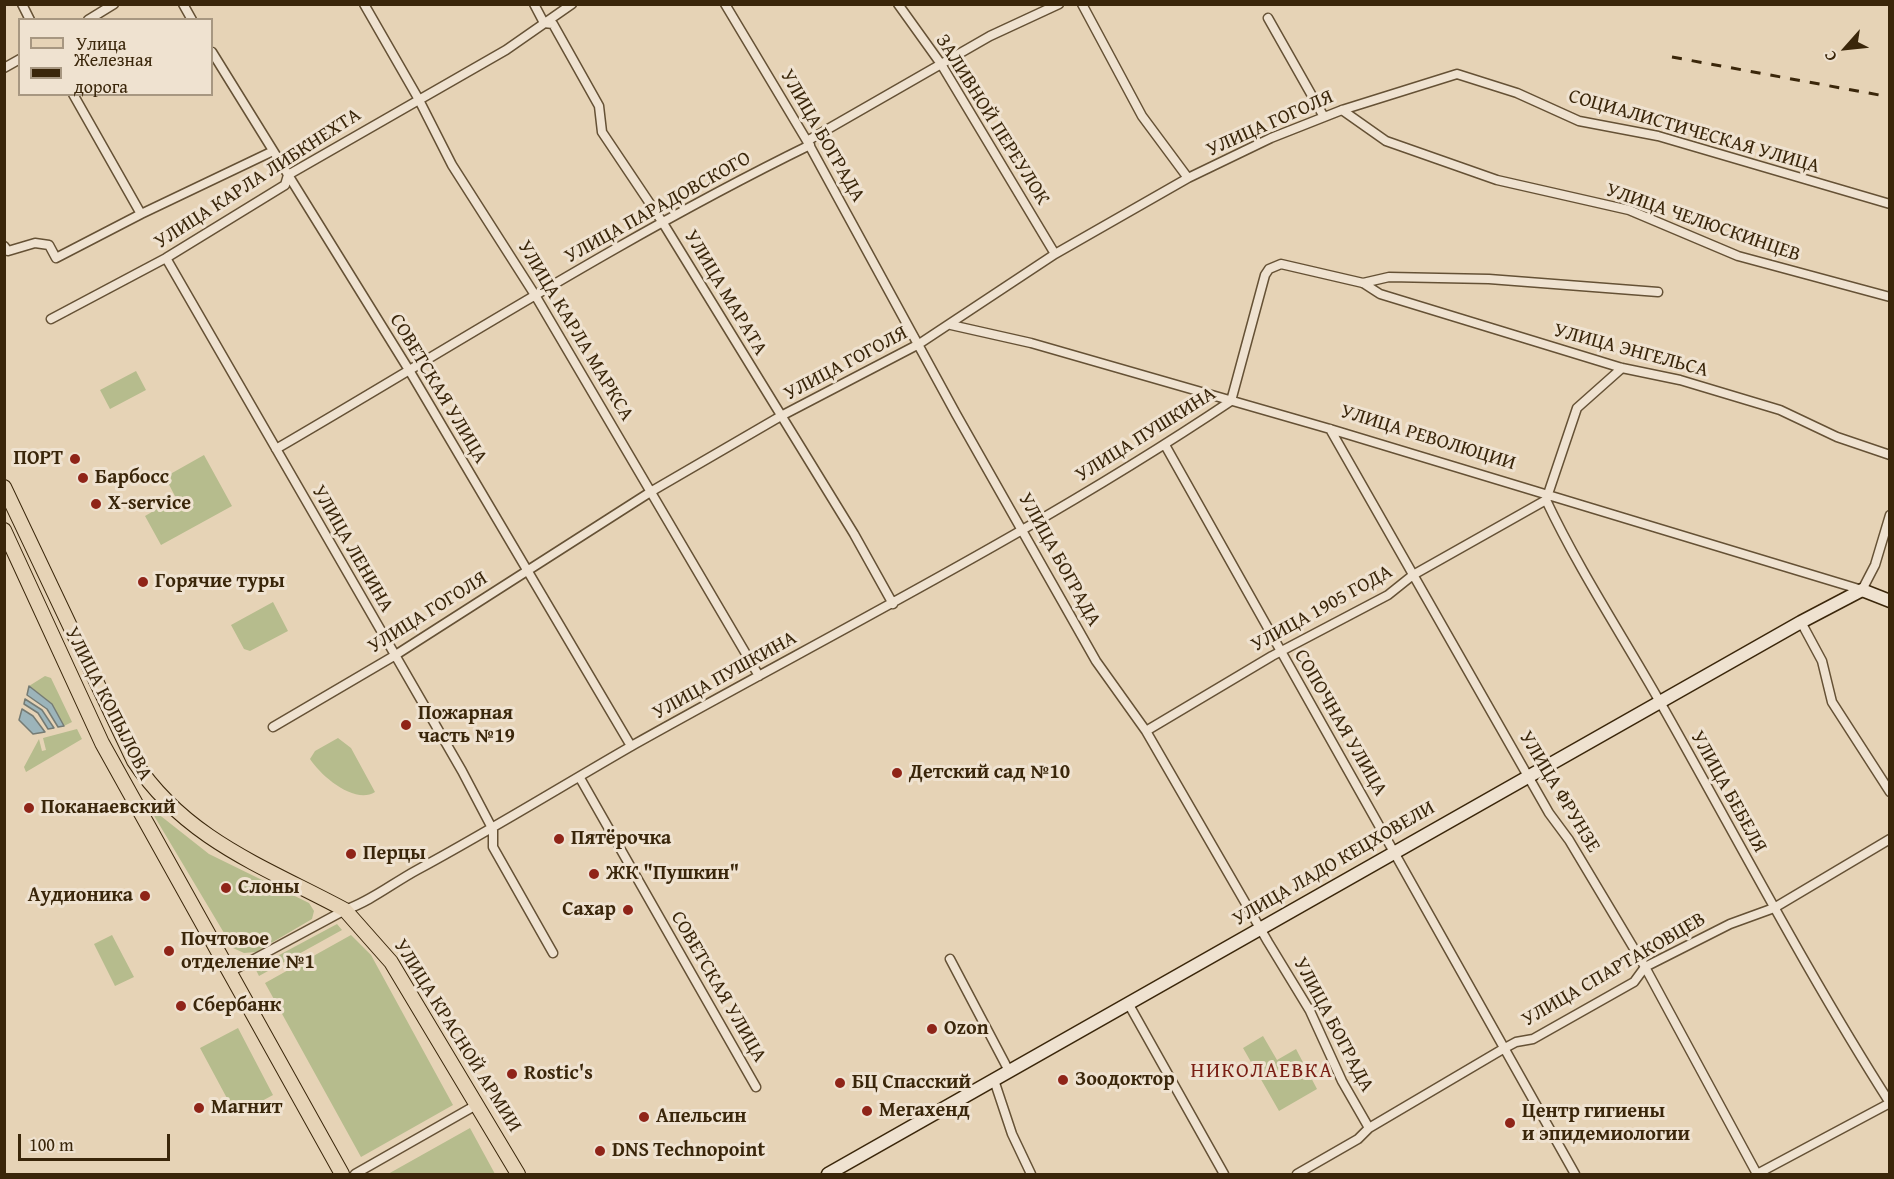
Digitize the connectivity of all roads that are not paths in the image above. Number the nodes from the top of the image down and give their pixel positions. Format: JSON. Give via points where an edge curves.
{"nodes":[{"id":1,"x":22,"y":4,"type":"edge"},
{"id":2,"x":114,"y":4,"type":"edge"},
{"id":3,"x":183,"y":4,"type":"edge"},
{"id":4,"x":364,"y":4,"type":"edge"},
{"id":5,"x":534,"y":4,"type":"edge"},
{"id":6,"x":572,"y":4,"type":"edge"},
{"id":7,"x":725,"y":4,"type":"edge"},
{"id":8,"x":898,"y":4,"type":"edge"},
{"id":9,"x":1059,"y":4,"type":"edge"},
{"id":10,"x":1083,"y":6,"type":"edge"},
{"id":11,"x":29,"y":18,"type":"edge"},
{"id":12,"x":91,"y":18,"type":"edge"},
{"id":13,"x":191,"y":18,"type":"edge"},
{"id":14,"x":1268,"y":18,"type":"dead end"},
{"id":15,"x":544,"y":22,"type":"junction"},
{"id":16,"x":213,"y":54,"type":"edge"},
{"id":17,"x":18,"y":60,"type":"edge"},
{"id":18,"x":941,"y":64,"type":"junction"},
{"id":19,"x":4,"y":68,"type":"edge"},
{"id":20,"x":1457,"y":74,"type":"joint"},
{"id":21,"x":74,"y":96,"type":"edge"},
{"id":22,"x":418,"y":98,"type":"junction"},
{"id":23,"x":1342,"y":110,"type":"junction"},
{"id":24,"x":1324,"y":117,"type":"junction"},
{"id":25,"x":809,"y":143,"type":"junction"},
{"id":26,"x":272,"y":153,"type":"junction"},
{"id":27,"x":288,"y":175,"type":"junction"},
{"id":28,"x":1188,"y":178,"type":"junction"},
{"id":29,"x":1890,"y":204,"type":"edge"},
{"id":30,"x":141,"y":214,"type":"junction"},
{"id":31,"x":663,"y":222,"type":"junction"},
{"id":32,"x":4,"y":246,"type":"edge"},
{"id":33,"x":1055,"y":254,"type":"junction"},
{"id":34,"x":166,"y":258,"type":"junction"},
{"id":35,"x":1363,"y":283,"type":"junction"},
{"id":36,"x":1658,"y":292,"type":"dead end"},
{"id":37,"x":535,"y":295,"type":"junction"},
{"id":38,"x":1890,"y":297,"type":"edge"},
{"id":39,"x":51,"y":319,"type":"dead end"},
{"id":40,"x":951,"y":325,"type":"junction"},
{"id":41,"x":919,"y":344,"type":"junction"},
{"id":42,"x":1622,"y":368,"type":"junction"},
{"id":43,"x":409,"y":370,"type":"junction"},
{"id":44,"x":1231,"y":401,"type":"junction"},
{"id":45,"x":781,"y":416,"type":"junction"},
{"id":46,"x":1330,"y":429,"type":"junction"},
{"id":47,"x":1165,"y":446,"type":"junction"},
{"id":48,"x":276,"y":449,"type":"junction"},
{"id":49,"x":1890,"y":455,"type":"edge"},
{"id":50,"x":4,"y":487,"type":"edge"},
{"id":51,"x":652,"y":491,"type":"junction"},
{"id":52,"x":1546,"y":497,"type":"junction"},
{"id":53,"x":1890,"y":515,"type":"edge"},
{"id":54,"x":4,"y":530,"type":"edge"},
{"id":55,"x":1023,"y":531,"type":"junction"},
{"id":56,"x":526,"y":570,"type":"junction"},
{"id":57,"x":1413,"y":575,"type":"junction"},
{"id":58,"x":1862,"y":590,"type":"junction"},
{"id":59,"x":1890,"y":601,"type":"edge"},
{"id":60,"x":893,"y":604,"type":"junction"},
{"id":61,"x":1801,"y":622,"type":"junction"},
{"id":62,"x":1281,"y":653,"type":"junction"},
{"id":63,"x":394,"y":656,"type":"junction"},
{"id":64,"x":759,"y":676,"type":"junction"},
{"id":65,"x":1659,"y":701,"type":"junction"},
{"id":66,"x":273,"y":727,"type":"dead end"},
{"id":67,"x":1146,"y":731,"type":"junction"},
{"id":68,"x":632,"y":746,"type":"junction"},
{"id":69,"x":1528,"y":775,"type":"junction"},
{"id":70,"x":580,"y":778,"type":"junction"},
{"id":71,"x":150,"y":784,"type":"joint"},
{"id":72,"x":1890,"y":792,"type":"edge"},
{"id":73,"x":493,"y":830,"type":"junction"},
{"id":74,"x":1890,"y":840,"type":"edge"},
{"id":75,"x":1395,"y":852,"type":"junction"},
{"id":76,"x":1774,"y":908,"type":"junction"},
{"id":77,"x":345,"y":910,"type":"junction"},
{"id":78,"x":1260,"y":928,"type":"junction"},
{"id":79,"x":553,"y":953,"type":"dead end"},
{"id":80,"x":950,"y":959,"type":"dead end"},
{"id":81,"x":1645,"y":967,"type":"junction"},
{"id":82,"x":230,"y":972,"type":"junction"},
{"id":83,"x":1128,"y":1003,"type":"junction"},
{"id":84,"x":1503,"y":1049,"type":"junction"},
{"id":85,"x":1009,"y":1071,"type":"junction"},
{"id":86,"x":994,"y":1080,"type":"junction"},
{"id":87,"x":756,"y":1087,"type":"dead end"},
{"id":88,"x":1889,"y":1103,"type":"edge"},
{"id":89,"x":478,"y":1104,"type":"junction"},
{"id":90,"x":1369,"y":1128,"type":"junction"},
{"id":91,"x":342,"y":1174,"type":"edge"},
{"id":92,"x":355,"y":1174,"type":"edge"},
{"id":93,"x":518,"y":1174,"type":"edge"},
{"id":94,"x":828,"y":1174,"type":"edge"},
{"id":95,"x":1031,"y":1174,"type":"edge"},
{"id":96,"x":1224,"y":1174,"type":"edge"},
{"id":97,"x":1297,"y":1174,"type":"edge"},
{"id":98,"x":1575,"y":1174,"type":"edge"},
{"id":99,"x":1757,"y":1174,"type":"edge"}],
"edges":[{"from":1,"to":11,"type":"street"},
{"from":2,"to":12,"type":"street"},
{"from":3,"to":13,"type":"street"},
{"from":4,"to":22,"type":"street","name":"УЛИЦА КАРЛА МАРКСА"},
{"from":5,"to":15,"type":"street","name":"УЛИЦА МАРАТА"},
{"from":6,"to":15,"type":"street","name":"УЛИЦА КАРЛА ЛИБКНЕХТА"},
{"from":7,"to":25,"type":"street","name":"УЛИЦА БОГРАДА"},
{"from":8,"to":18,"type":"street","name":"ЗАЛИВНОЙ ПЕРЕУЛОК"},
{"from":9,"to":18,"type":"street","name":"УЛИЦА ПАРАДОВСКОГО"},
{"from":10,"to":28,"type":"street","via":[[1142,116]]},
{"from":14,"to":24,"type":"street"},
{"from":15,"to":22,"type":"street","name":"УЛИЦА КАРЛА ЛИБКНЕХТА","via":[[506,50]]},
{"from":15,"to":31,"type":"street","name":"УЛИЦА МАРАТА","via":[[553,24],[599,106],[602,132]]},
{"from":16,"to":26,"type":"street","name":"СОВЕТСКАЯ УЛИЦА"},
{"from":17,"to":19,"type":"street"},
{"from":18,"to":25,"type":"street","name":"УЛИЦА ПАРАДОВСКОГО"},
{"from":18,"to":33,"type":"street","name":"ЗАЛИВНОЙ ПЕРЕУЛОК"},
{"from":20,"to":23,"type":"street","name":"УЛИЦА ГОГОЛЯ"},
{"from":20,"to":29,"type":"street","name":"СОЦИАЛИСТИЧЕСКАЯ УЛИЦА","via":[[1517,93],[1579,121],[1658,136]]},
{"from":21,"to":30,"type":"street"},
{"from":22,"to":27,"type":"street","name":"УЛИЦА КАРЛА ЛИБКНЕХТА"},
{"from":22,"to":37,"type":"street","name":"УЛИЦА КАРЛА МАРКСА","via":[[452,165]]},
{"from":23,"to":24,"type":"street","name":"УЛИЦА ГОГОЛЯ"},
{"from":23,"to":38,"type":"street","name":"УЛИЦА ЧЕЛЮСКИНЦЕВ","via":[[1386,141],[1497,180],[1629,210],[1738,256]]},
{"from":24,"to":28,"type":"street","name":"УЛИЦА ГОГОЛЯ"},
{"from":25,"to":31,"type":"street","name":"УЛИЦА ПАРАДОВСКОГО"},
{"from":25,"to":41,"type":"street","name":"УЛИЦА БОГРАДА"},
{"from":26,"to":27,"type":"street","name":"СОВЕТСКАЯ УЛИЦА"},
{"from":26,"to":30,"type":"street","name":"УЛИЦА КАРЛА ЛИБКНЕХТА"},
{"from":27,"to":34,"type":"street","name":"УЛИЦА КАРЛА ЛИБКНЕХТА","via":[[285,185]]},
{"from":27,"to":43,"type":"street","name":"СОВЕТСКАЯ УЛИЦА"},
{"from":28,"to":33,"type":"street","name":"УЛИЦА ГОГОЛЯ"},
{"from":30,"to":32,"type":"street","via":[[56,258],[49,245],[41,242],[8,251]]},
{"from":31,"to":37,"type":"street","name":"УЛИЦА ПАРАДОВСКОГО"},
{"from":31,"to":45,"type":"street","name":"УЛИЦА МАРАТА"},
{"from":33,"to":40,"type":"street","name":"УЛИЦА ГОГОЛЯ"},
{"from":34,"to":39,"type":"street","name":"УЛИЦА КАРЛА ЛИБКНЕХТА"},
{"from":34,"to":48,"type":"street","name":"УЛИЦА ЛЕНИНА"},
{"from":35,"to":36,"type":"street","name":"УЛИЦА ЭНГЕЛЬСА","via":[[1389,277],[1489,279]]},
{"from":35,"to":42,"type":"street","name":"УЛИЦА ЭНГЕЛЬСА","via":[[1380,294]]},
{"from":35,"to":44,"type":"street","name":"УЛИЦА ЭНГЕЛЬСА","via":[[1281,264],[1269,269]]},
{"from":37,"to":43,"type":"street","name":"УЛИЦА ПАРАДОВСКОГО"},
{"from":37,"to":51,"type":"street","name":"УЛИЦА КАРЛА МАРКСА"},
{"from":40,"to":41,"type":"street","name":"УЛИЦА ГОГОЛЯ"},
{"from":40,"to":44,"type":"street","name":"УЛИЦА РЕВОЛЮЦИИ"},
{"from":41,"to":45,"type":"street","name":"УЛИЦА ГОГОЛЯ"},
{"from":41,"to":55,"type":"street","name":"УЛИЦА БОГРАДА"},
{"from":42,"to":49,"type":"street","name":"УЛИЦА ЭНГЕЛЬСА","via":[[1680,380],[1780,410],[1837,437]]},
{"from":42,"to":52,"type":"street","via":[[1577,408]]},
{"from":43,"to":48,"type":"street","name":"УЛИЦА ПАРАДОВСКОГО"},
{"from":43,"to":56,"type":"street","name":"СОВЕТСКАЯ УЛИЦА"},
{"from":44,"to":46,"type":"street","name":"УЛИЦА РЕВОЛЮЦИИ"},
{"from":44,"to":47,"type":"street","name":"УЛИЦА ПУШКИНА"},
{"from":45,"to":51,"type":"street","name":"УЛИЦА ГОГОЛЯ"},
{"from":45,"to":60,"type":"street","name":"УЛИЦА МАРАТА"},
{"from":46,"to":52,"type":"street","name":"УЛИЦА РЕВОЛЮЦИИ"},
{"from":46,"to":57,"type":"street","name":"УЛИЦА ФРУНЗЕ"},
{"from":47,"to":55,"type":"street","name":"УЛИЦА ПУШКИНА"},
{"from":47,"to":62,"type":"street","name":"СОПОЧНАЯ УЛИЦА"},
{"from":48,"to":63,"type":"street","name":"УЛИЦА ЛЕНИНА"},
{"from":50,"to":71,"type":"main road","name":"УЛИЦА КОПЫЛОВА","via":[[134,760]]},
{"from":51,"to":56,"type":"street","name":"УЛИЦА ГОГОЛЯ"},
{"from":51,"to":64,"type":"street","name":"УЛИЦА КАРЛА МАРКСА"},
{"from":52,"to":57,"type":"street","name":"УЛИЦА 1905 ГОДА"},
{"from":52,"to":58,"type":"street","name":"УЛИЦА РЕВОЛЮЦИИ"},
{"from":52,"to":65,"type":"street","name":"УЛИЦА БЕБЕЛЯ","via":[[1566,543]]},
{"from":53,"to":58,"type":"street","via":[[1875,565]]},
{"from":54,"to":82,"type":"main road","name":"УЛИЦА КОПЫЛОВА","via":[[102,743]]},
{"from":55,"to":60,"type":"street","name":"УЛИЦА ПУШКИНА"},
{"from":55,"to":67,"type":"street","name":"УЛИЦА БОГРАДА","via":[[1096,661]]},
{"from":56,"to":63,"type":"street","name":"УЛИЦА ГОГОЛЯ"},
{"from":56,"to":68,"type":"street","name":"СОВЕТСКАЯ УЛИЦА"},
{"from":57,"to":62,"type":"street","name":"УЛИЦА 1905 ГОДА","via":[[1388,596]]},
{"from":57,"to":69,"type":"street","name":"УЛИЦА ФРУНЗЕ"},
{"from":58,"to":59,"type":"main road","name":"УЛИЦА РЕВОЛЮЦИИ"},
{"from":58,"to":61,"type":"main road","name":"УЛИЦА ЛАДО КЕЦХОВЕЛИ"},
{"from":60,"to":64,"type":"street","name":"УЛИЦА ПУШКИНА"},
{"from":61,"to":65,"type":"main road","name":"УЛИЦА ЛАДО КЕЦХОВЕЛИ"},
{"from":61,"to":72,"type":"street","via":[[1822,661],[1832,702]]},
{"from":62,"to":67,"type":"street","name":"УЛИЦА 1905 ГОДА"},
{"from":62,"to":75,"type":"street","name":"СОПОЧНАЯ УЛИЦА"},
{"from":63,"to":66,"type":"street","name":"УЛИЦА ГОГОЛЯ"},
{"from":63,"to":73,"type":"street","name":"УЛИЦА ЛЕНИНА"},
{"from":64,"to":68,"type":"street","name":"УЛИЦА ПУШКИНА"},
{"from":65,"to":69,"type":"main road","name":"УЛИЦА ЛАДО КЕЦХОВЕЛИ"},
{"from":65,"to":76,"type":"street","name":"УЛИЦА БЕБЕЛЯ"},
{"from":67,"to":78,"type":"street","name":"УЛИЦА БОГРАДА"},
{"from":68,"to":70,"type":"street","name":"УЛИЦА ПУШКИНА"},
{"from":69,"to":75,"type":"main road","name":"УЛИЦА ЛАДО КЕЦХОВЕЛИ"},
{"from":69,"to":81,"type":"street","name":"УЛИЦА ФРУНЗЕ"},
{"from":70,"to":73,"type":"street","name":"УЛИЦА ПУШКИНА"},
{"from":70,"to":87,"type":"street","name":"СОВЕТСКАЯ УЛИЦА"},
{"from":71,"to":77,"type":"main road","name":"УЛИЦА КРАСНОЙ АРМИИ","via":[[178,814],[211,840]]},
{"from":73,"to":77,"type":"street","name":"УЛИЦА ПУШКИНА"},
{"from":73,"to":79,"type":"street","name":"УЛИЦА ЛЕНИНА","via":[[493,848]]},
{"from":74,"to":76,"type":"street","name":"УЛИЦА СПАРТАКОВЦЕВ"},
{"from":75,"to":78,"type":"main road","name":"УЛИЦА ЛАДО КЕЦХОВЕЛИ"},
{"from":75,"to":84,"type":"street","name":"СОПОЧНАЯ УЛИЦА"},
{"from":76,"to":81,"type":"street","name":"УЛИЦА СПАРТАКОВЦЕВ","via":[[1730,924]]},
{"from":76,"to":88,"type":"street","name":"УЛИЦА БЕБЕЛЯ"},
{"from":77,"to":82,"type":"street","name":"УЛИЦА ПУШКИНА"},
{"from":77,"to":89,"type":"main road","name":"УЛИЦА КРАСНОЙ АРМИИ","via":[[391,962]]},
{"from":78,"to":83,"type":"main road","name":"УЛИЦА ЛАДО КЕЦХОВЕЛИ"},
{"from":78,"to":90,"type":"street","name":"УЛИЦА БОГРАДА","via":[[1310,1011]]},
{"from":80,"to":85,"type":"street"},
{"from":81,"to":84,"type":"street","name":"УЛИЦА СПАРТАКОВЦЕВ","via":[[1634,982],[1533,1039]]},
{"from":81,"to":99,"type":"street","name":"УЛИЦА ФРУНЗЕ"},
{"from":82,"to":91,"type":"main road","name":"УЛИЦА КОПЫЛОВА"},
{"from":83,"to":85,"type":"main road","name":"УЛИЦА ЛАДО КЕЦХОВЕЛИ"},
{"from":83,"to":96,"type":"street"},
{"from":84,"to":90,"type":"street","name":"УЛИЦА СПАРТАКОВЦЕВ"},
{"from":84,"to":98,"type":"street","name":"СОПОЧНАЯ УЛИЦА"},
{"from":85,"to":86,"type":"main road","name":"УЛИЦА ЛАДО КЕЦХОВЕЛИ"},
{"from":86,"to":94,"type":"main road","name":"УЛИЦА ЛАДО КЕЦХОВЕЛИ"},
{"from":86,"to":95,"type":"street","via":[[1012,1134]]},
{"from":88,"to":99,"type":"street"},
{"from":89,"to":92,"type":"street"},
{"from":89,"to":93,"type":"main road","name":"УЛИЦА КРАСНОЙ АРМИИ"},
{"from":90,"to":97,"type":"street","name":"УЛИЦА СПАРТАКОВЦЕВ","via":[[1358,1139]]}]}
